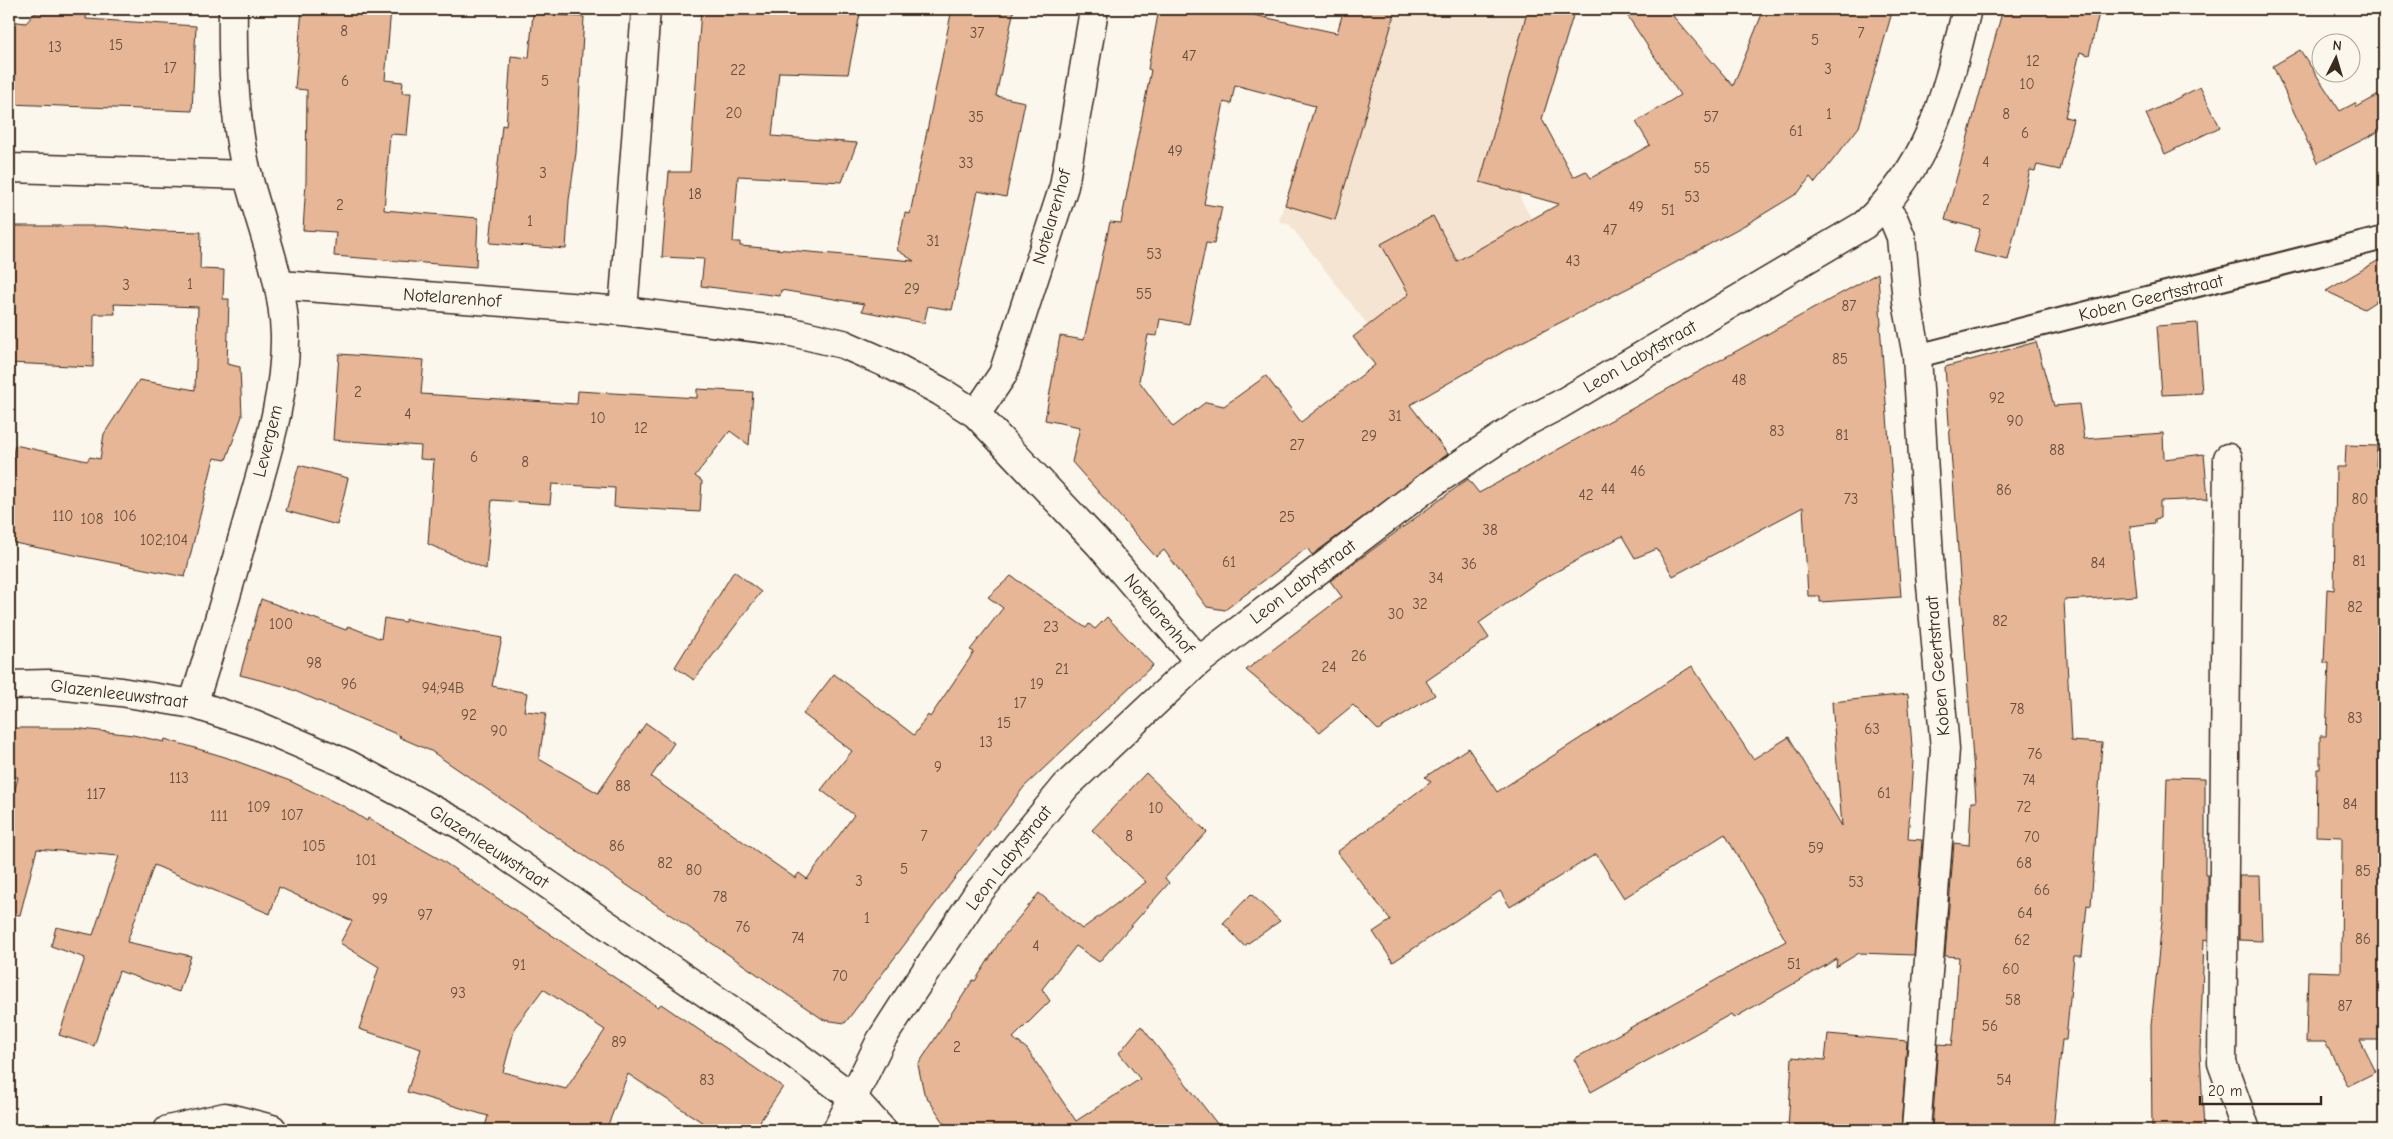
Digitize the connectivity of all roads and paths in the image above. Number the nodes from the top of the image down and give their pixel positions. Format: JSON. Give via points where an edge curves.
{"nodes":[{"id":1,"x":233,"y":9,"type":"edge"},
{"id":2,"x":646,"y":9,"type":"edge"},
{"id":3,"x":1092,"y":9,"type":"edge"},
{"id":4,"x":1968,"y":9,"type":"edge"},
{"id":5,"x":9,"y":168,"type":"edge"},
{"id":6,"x":248,"y":176,"type":"junction"},
{"id":7,"x":1884,"y":207,"type":"junction"},
{"id":8,"x":2384,"y":238,"type":"edge"},
{"id":9,"x":280,"y":286,"type":"junction"},
{"id":10,"x":623,"y":311,"type":"junction"},
{"id":11,"x":1917,"y":356,"type":"junction"},
{"id":12,"x":976,"y":414,"type":"junction"},
{"id":13,"x":2228,"y":458,"type":"dead end"},
{"id":14,"x":1199,"y":661,"type":"junction"},
{"id":15,"x":9,"y":685,"type":"edge"},
{"id":16,"x":193,"y":704,"type":"junction"},
{"id":17,"x":852,"y":1098,"type":"junction"},
{"id":18,"x":272,"y":1129,"type":"dead end"},
{"id":19,"x":168,"y":1130,"type":"edge"},
{"id":20,"x":838,"y":1130,"type":"edge"},
{"id":21,"x":882,"y":1130,"type":"edge"},
{"id":22,"x":1916,"y":1130,"type":"edge"},
{"id":23,"x":2246,"y":1130,"type":"edge"}],
"edges":[{"from":1,"to":6,"type":"street","name":"Levergem","via":[[232,48],[238,122]]},
{"from":2,"to":10,"type":"street"},
{"from":3,"to":12,"type":"street","name":"Notelarenhof","via":[[1094,16],[1064,186],[1003,374]]},
{"from":4,"to":7,"type":"street","name":"Leon Labytstraat","via":[[1944,101],[1902,184]]},
{"from":5,"to":6,"type":"street"},
{"from":6,"to":9,"type":"street","name":"Levergem"},
{"from":7,"to":11,"type":"street","name":"Koben Geertstraat","via":[[1901,237],[1907,302]]},
{"from":7,"to":14,"type":"street","name":"Leon Labytstraat","via":[[1841,240],[1520,425],[1442,477]]},
{"from":8,"to":11,"type":"lane","name":"Koben Geertsstraat"},
{"from":9,"to":10,"type":"street","name":"Notelarenhof"},
{"from":9,"to":16,"type":"street","name":"Levergem","via":[[285,335],[282,384],[268,446]]},
{"from":10,"to":12,"type":"street","name":"Notelarenhof","via":[[792,332],[843,344],[894,366]]},
{"from":11,"to":22,"type":"street","name":"Koben Geertstraat","via":[[1930,574],[1945,749]]},
{"from":12,"to":14,"type":"street","name":"Notelarenhof","via":[[1099,544]]},
{"from":13,"to":23,"type":"street","via":[[2222,1063]]},
{"from":14,"to":17,"type":"street","name":"Leon Labytstraat","via":[[1066,786],[978,893],[880,1040]]},
{"from":15,"to":16,"type":"street","name":"Glazenleeuwstraat","via":[[57,685]]},
{"from":16,"to":17,"type":"street","name":"Glazenleeuwstraat","via":[[254,724],[347,764],[463,826],[788,1050]]},
{"from":17,"to":20,"type":"street","name":"Leon Labytstraat"},
{"from":17,"to":21,"type":"street","name":"Glazenleeuwstraat"},
{"from":18,"to":19,"type":"street","via":[[225,1117]]}]}
